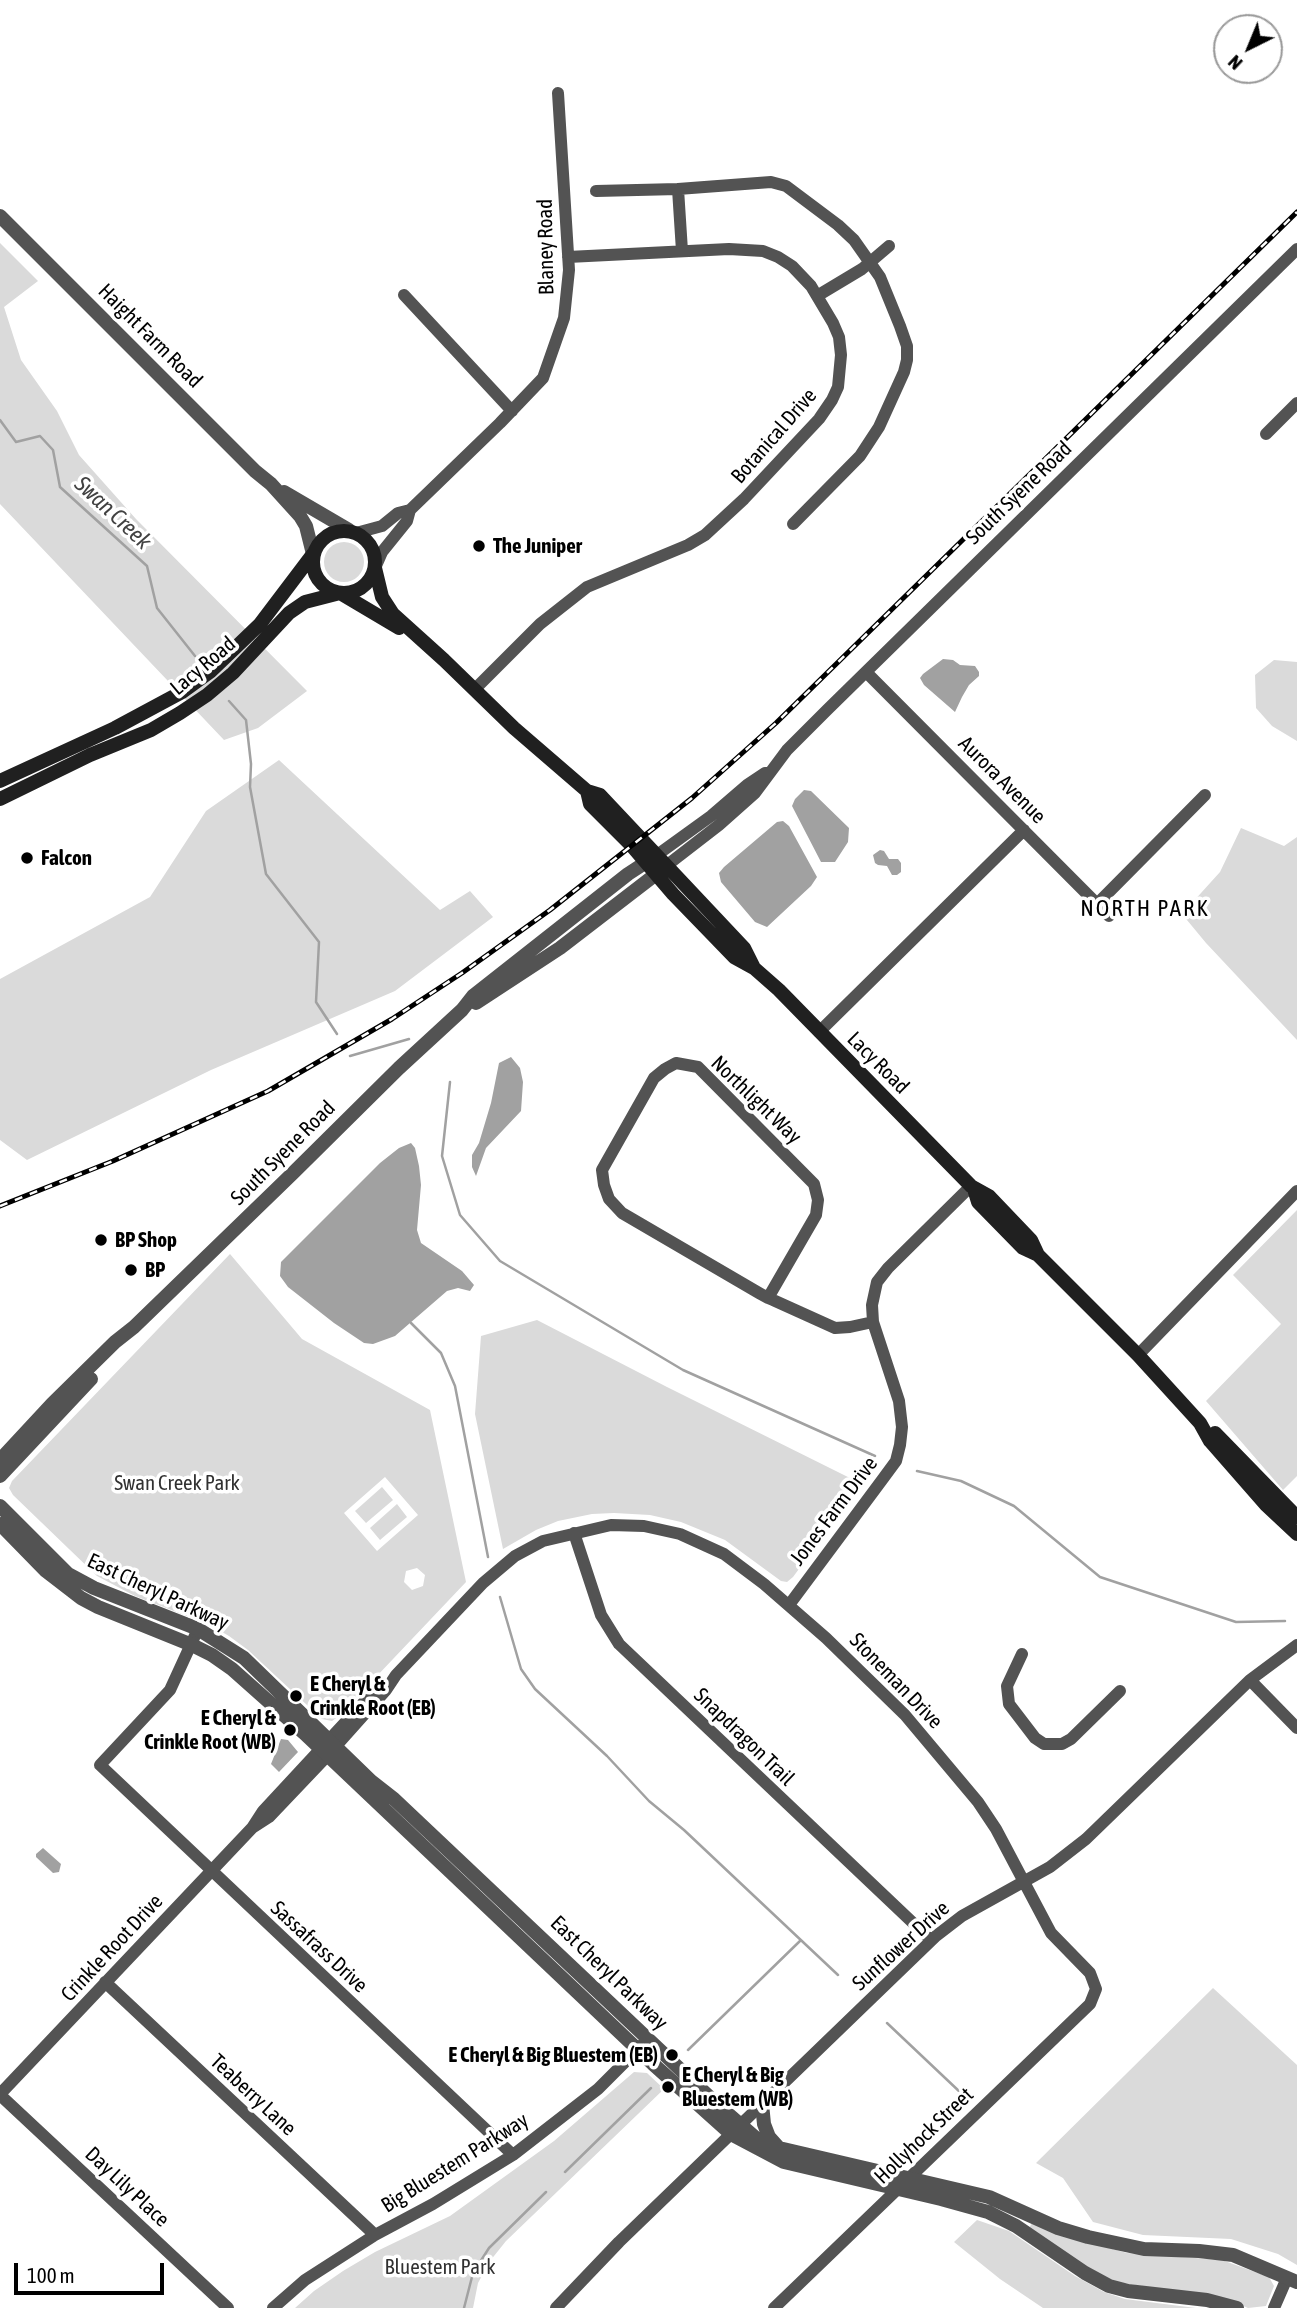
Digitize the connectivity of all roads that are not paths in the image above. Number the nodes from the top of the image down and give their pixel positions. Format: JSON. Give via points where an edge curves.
{"nodes":[{"id":1,"x":558,"y":93,"type":"dead end"},
{"id":2,"x":678,"y":189,"type":"junction"},
{"id":3,"x":596,"y":191,"type":"dead end"},
{"id":4,"x":0,"y":216,"type":"edge"},
{"id":5,"x":889,"y":246,"type":"dead end"},
{"id":6,"x":1297,"y":250,"type":"edge"},
{"id":7,"x":682,"y":251,"type":"junction"},
{"id":8,"x":568,"y":257,"type":"junction"},
{"id":9,"x":870,"y":263,"type":"junction"},
{"id":10,"x":404,"y":295,"type":"dead end"},
{"id":11,"x":817,"y":296,"type":"junction"},
{"id":12,"x":1297,"y":403,"type":"edge"},
{"id":13,"x":512,"y":411,"type":"junction"},
{"id":14,"x":1266,"y":434,"type":"dead end"},
{"id":15,"x":271,"y":484,"type":"junction"},
{"id":16,"x":410,"y":510,"type":"junction"},
{"id":17,"x":793,"y":524,"type":"dead end"},
{"id":18,"x":353,"y":532,"type":"junction"},
{"id":19,"x":313,"y":554,"type":"junction"},
{"id":20,"x":375,"y":568,"type":"junction"},
{"id":21,"x":340,"y":593,"type":"junction"},
{"id":22,"x":418,"y":639,"type":"junction"},
{"id":23,"x":866,"y":672,"type":"junction"},
{"id":24,"x":475,"y":689,"type":"junction"},
{"id":25,"x":0,"y":781,"type":"edge"},
{"id":26,"x":1205,"y":795,"type":"dead end"},
{"id":27,"x":0,"y":799,"type":"edge"},
{"id":28,"x":1024,"y":830,"type":"junction"},
{"id":29,"x":656,"y":865,"type":"junction"},
{"id":30,"x":1097,"y":904,"type":"junction"},
{"id":31,"x":1109,"y":916,"type":"dead end"},
{"id":32,"x":819,"y":1032,"type":"junction"},
{"id":33,"x":972,"y":1187,"type":"junction"},
{"id":34,"x":1297,"y":1191,"type":"edge"},
{"id":35,"x":768,"y":1297,"type":"junction"},
{"id":36,"x":873,"y":1322,"type":"junction"},
{"id":37,"x":134,"y":1327,"type":"junction"},
{"id":38,"x":1138,"y":1355,"type":"junction"},
{"id":39,"x":1200,"y":1423,"type":"junction"},
{"id":40,"x":0,"y":1460,"type":"edge"},
{"id":41,"x":0,"y":1476,"type":"edge"},
{"id":42,"x":0,"y":1506,"type":"edge"},
{"id":43,"x":1297,"y":1517,"type":"edge"},
{"id":44,"x":0,"y":1524,"type":"edge"},
{"id":45,"x":574,"y":1533,"type":"junction"},
{"id":46,"x":1297,"y":1534,"type":"edge"},
{"id":47,"x":789,"y":1605,"type":"junction"},
{"id":48,"x":198,"y":1629,"type":"junction"},
{"id":49,"x":192,"y":1645,"type":"junction"},
{"id":50,"x":1297,"y":1645,"type":"edge"},
{"id":51,"x":1022,"y":1654,"type":"dead end"},
{"id":52,"x":1250,"y":1680,"type":"junction"},
{"id":53,"x":1120,"y":1691,"type":"dead end"},
{"id":54,"x":1297,"y":1728,"type":"edge"},
{"id":55,"x":328,"y":1748,"type":"junction"},
{"id":56,"x":211,"y":1871,"type":"junction"},
{"id":57,"x":1023,"y":1882,"type":"junction"},
{"id":58,"x":931,"y":1940,"type":"junction"},
{"id":59,"x":106,"y":1982,"type":"junction"},
{"id":60,"x":1096,"y":1989,"type":"joint"},
{"id":61,"x":643,"y":2044,"type":"junction"},
{"id":62,"x":0,"y":2095,"type":"edge"},
{"id":63,"x":762,"y":2104,"type":"junction"},
{"id":64,"x":735,"y":2130,"type":"junction"},
{"id":65,"x":779,"y":2148,"type":"junction"},
{"id":66,"x":513,"y":2155,"type":"junction"},
{"id":67,"x":908,"y":2178,"type":"junction"},
{"id":68,"x":896,"y":2189,"type":"junction"},
{"id":69,"x":375,"y":2235,"type":"junction"},
{"id":70,"x":1292,"y":2281,"type":"edge"},
{"id":71,"x":228,"y":2308,"type":"edge"},
{"id":72,"x":273,"y":2308,"type":"edge"},
{"id":73,"x":556,"y":2308,"type":"edge"},
{"id":74,"x":774,"y":2308,"type":"edge"},
{"id":75,"x":1237,"y":2308,"type":"edge"},
{"id":76,"x":1275,"y":2308,"type":"edge"}],
"edges":[{"from":1,"to":8,"type":"street","name":"Blaney Road"},
{"from":2,"to":3,"type":"street"},
{"from":2,"to":7,"type":"street"},
{"from":2,"to":9,"type":"street","via":[[771,182],[786,186],[838,225]]},
{"from":4,"to":15,"type":"street","name":"Haight Farm Road"},
{"from":5,"to":9,"type":"street"},
{"from":6,"to":23,"type":"street","name":"South Syene Road"},
{"from":7,"to":8,"type":"street","name":"Botanical Drive"},
{"from":7,"to":11,"type":"street","name":"Botanical Drive","via":[[763,251],[792,266]]},
{"from":8,"to":13,"type":"street","name":"Blaney Road","via":[[564,318],[555,346],[543,378]]},
{"from":9,"to":11,"type":"street"},
{"from":9,"to":17,"type":"street","via":[[907,346],[904,372],[870,442]]},
{"from":10,"to":13,"type":"street"},
{"from":11,"to":24,"type":"street","name":"Botanical Drive","via":[[836,330],[841,355],[838,387],[819,419],[705,535],[587,587],[540,624]]},
{"from":12,"to":14,"type":"street"},
{"from":13,"to":16,"type":"street","name":"Blaney Road"},
{"from":15,"to":18,"type":"street","name":"Haight Farm Road"},
{"from":15,"to":19,"type":"street","name":"Haight Farm Road","via":[[300,516]]},
{"from":16,"to":18,"type":"street","name":"Blaney Road","via":[[382,526]]},
{"from":16,"to":20,"type":"street","name":"Blaney Road"},
{"from":18,"to":19,"type":"main road","via":[[330,533]]},
{"from":18,"to":20,"type":"main road","via":[[371,545]]},
{"from":19,"to":21,"type":"main road","via":[[320,582]]},
{"from":19,"to":25,"type":"main road","name":"Lacy Road","via":[[260,624],[211,671],[115,728]]},
{"from":20,"to":21,"type":"main road","via":[[363,587]]},
{"from":20,"to":22,"type":"main road","name":"Lacy Road","via":[[382,597]]},
{"from":21,"to":22,"type":"main road","name":"Lacy Road"},
{"from":21,"to":27,"type":"main road","name":"Lacy Road","via":[[295,608],[233,673],[180,713]]},
{"from":22,"to":24,"type":"main road","name":"Lacy Road"},
{"from":23,"to":28,"type":"street","name":"Aurora Avenue"},
{"from":23,"to":29,"type":"street","name":"South Syene Road","via":[[772,768]]},
{"from":24,"to":29,"type":"main road","name":"Lacy Road","via":[[587,791],[590,804]]},
{"from":26,"to":30,"type":"street"},
{"from":28,"to":30,"type":"street","name":"Aurora Avenue"},
{"from":28,"to":32,"type":"street"},
{"from":29,"to":32,"type":"main road","name":"Lacy Road","via":[[734,957],[779,990]]},
{"from":29,"to":37,"type":"street","name":"South Syene Road","via":[[628,874],[473,996]]},
{"from":30,"to":31,"type":"street","name":"Aurora Avenue"},
{"from":32,"to":33,"type":"main road","name":"Lacy Road"},
{"from":33,"to":36,"type":"street","name":"Jones Farm Drive","via":[[884,1273],[874,1293]]},
{"from":33,"to":38,"type":"main road","name":"Lacy Road","via":[[978,1202],[1006,1231],[1038,1255]]},
{"from":34,"to":38,"type":"street"},
{"from":35,"to":35,"type":"street","name":"Northlight Way","via":[[622,1213],[609,1199],[602,1170],[654,1078],[676,1063],[698,1067],[814,1184],[816,1215]]},
{"from":35,"to":36,"type":"street","name":"Northlight Way","via":[[835,1328]]},
{"from":36,"to":47,"type":"street","name":"Jones Farm Drive","via":[[899,1401],[900,1445],[882,1480]]},
{"from":37,"to":40,"type":"street","name":"South Syene Road"},
{"from":37,"to":41,"type":"street","name":"South Syene Road"},
{"from":38,"to":39,"type":"main road","name":"Lacy Road"},
{"from":39,"to":43,"type":"main road","name":"Lacy Road","via":[[1217,1434]]},
{"from":39,"to":46,"type":"main road","name":"Lacy Road","via":[[1258,1496]]},
{"from":42,"to":48,"type":"street","name":"East Cheryl Parkway","via":[[68,1574]]},
{"from":44,"to":49,"type":"street","name":"East Cheryl Parkway","via":[[46,1571],[81,1598]]},
{"from":45,"to":47,"type":"street","name":"Stoneman Drive","via":[[611,1525],[680,1534],[724,1554]]},
{"from":45,"to":55,"type":"street","name":"Crinkle Root Drive","via":[[542,1541],[482,1583]]},
{"from":45,"to":58,"type":"street","name":"Snapdragon Trail","via":[[601,1615],[619,1644]]},
{"from":47,"to":57,"type":"street","name":"Stoneman Drive","via":[[878,1687],[954,1771],[996,1829]]},
{"from":48,"to":49,"type":"street"},
{"from":48,"to":55,"type":"street","name":"East Cheryl Parkway","via":[[244,1658]]},
{"from":49,"to":55,"type":"street","name":"East Cheryl Parkway","via":[[232,1669]]},
{"from":49,"to":56,"type":"street","name":"Sassafrass Drive","via":[[170,1690],[100,1765]]},
{"from":50,"to":52,"type":"street","name":"Sunflower Drive"},
{"from":51,"to":53,"type":"street","via":[[1007,1686],[1009,1704],[1044,1744],[1071,1739]]},
{"from":52,"to":54,"type":"street"},
{"from":52,"to":57,"type":"street","name":"Sunflower Drive","via":[[1086,1839]]},
{"from":55,"to":56,"type":"street","name":"Crinkle Root Drive","via":[[263,1811]]},
{"from":55,"to":61,"type":"street","name":"East Cheryl Parkway"},
{"from":56,"to":59,"type":"street","name":"Crinkle Root Drive"},
{"from":56,"to":66,"type":"street","name":"Sassafrass Drive"},
{"from":57,"to":58,"type":"street","name":"Sunflower Drive","via":[[962,1916]]},
{"from":57,"to":60,"type":"street","name":"Stoneman Drive","via":[[1051,1933],[1090,1973]]},
{"from":58,"to":63,"type":"street","name":"Sunflower Drive"},
{"from":59,"to":62,"type":"street","name":"Crinkle Root Drive"},
{"from":59,"to":69,"type":"street","name":"Teaberry Lane"},
{"from":60,"to":67,"type":"street","name":"Hollyhock Street","via":[[1090,2004]]},
{"from":61,"to":64,"type":"street","name":"East Cheryl Parkway"},
{"from":61,"to":66,"type":"street","name":"Big Bluestem Parkway","via":[[598,2089]]},
{"from":62,"to":71,"type":"street","name":"Day Lily Place"},
{"from":63,"to":64,"type":"street","name":"Sunflower Drive"},
{"from":63,"to":65,"type":"street","via":[[769,2137]]},
{"from":64,"to":65,"type":"street","name":"East Cheryl Parkway"},
{"from":64,"to":68,"type":"street","name":"East Cheryl Parkway","via":[[784,2162]]},
{"from":64,"to":73,"type":"street","name":"Sunflower Drive"},
{"from":65,"to":67,"type":"street","name":"East Cheryl Parkway"},
{"from":66,"to":69,"type":"street","name":"Big Bluestem Parkway"},
{"from":67,"to":68,"type":"street","name":"Hollyhock Street"},
{"from":67,"to":70,"type":"street","name":"East Cheryl Parkway","via":[[989,2197],[1087,2237],[1144,2249],[1233,2255]]},
{"from":68,"to":74,"type":"street","name":"Hollyhock Street"},
{"from":68,"to":75,"type":"street","name":"East Cheryl Parkway","via":[[988,2212],[1109,2286]]},
{"from":69,"to":72,"type":"street","name":"Big Bluestem Parkway","via":[[305,2280]]},
{"from":70,"to":76,"type":"street","name":"East Cheryl Parkway"}]}
